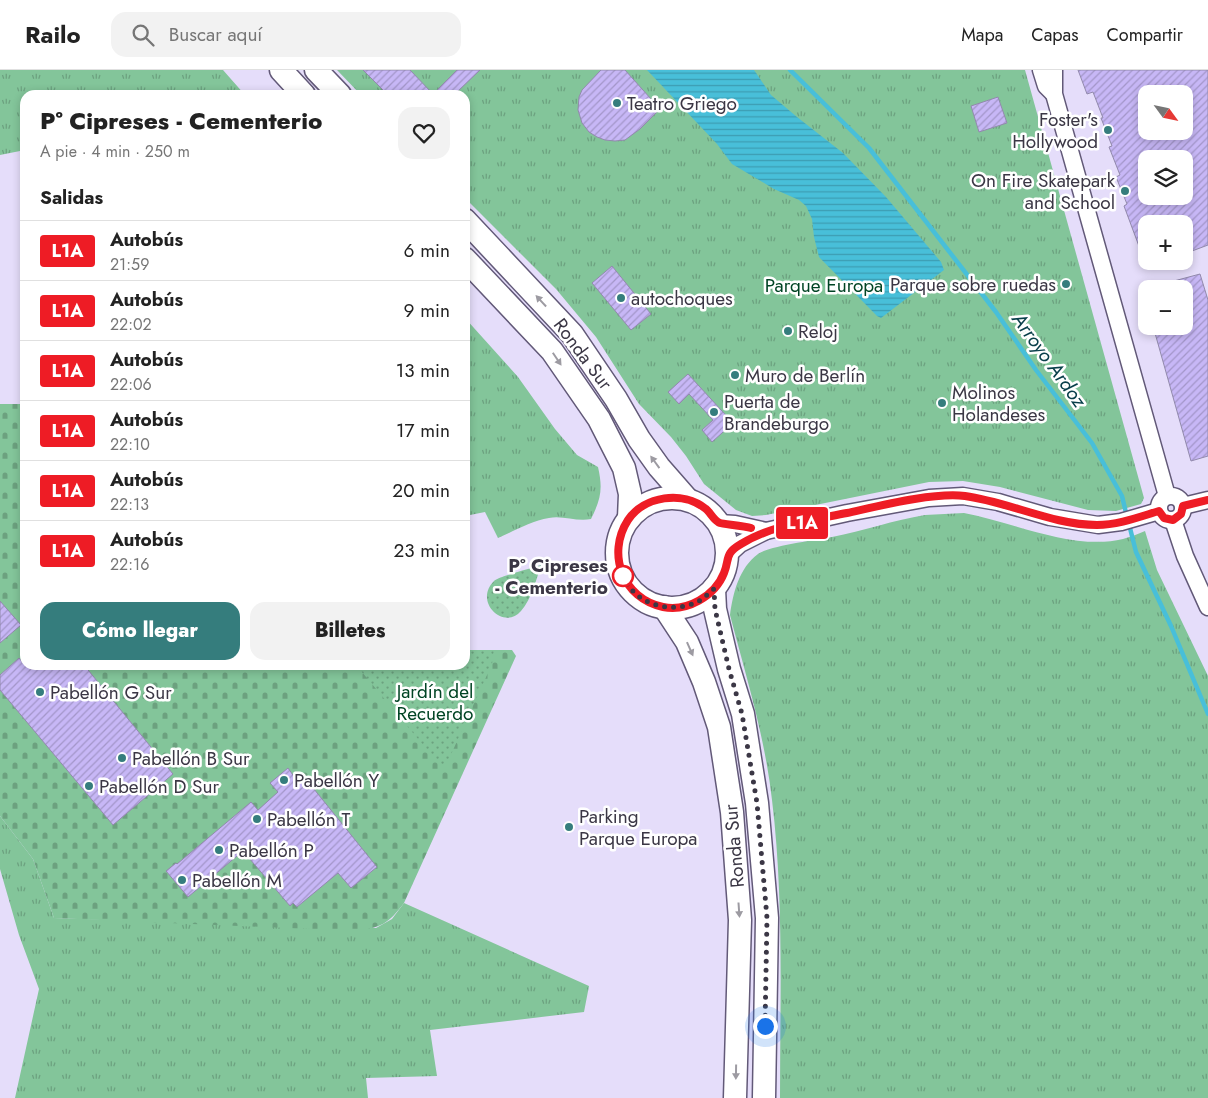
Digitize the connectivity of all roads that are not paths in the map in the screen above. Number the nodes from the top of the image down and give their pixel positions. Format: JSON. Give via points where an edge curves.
{"nodes":[{"id":1,"x":281,"y":70,"type":"edge"},
{"id":2,"x":316,"y":70,"type":"edge"},
{"id":3,"x":1041,"y":70,"type":"edge"},
{"id":4,"x":1054,"y":70,"type":"edge"},
{"id":5,"x":299,"y":90,"type":"edge"},
{"id":6,"x":335,"y":90,"type":"edge"},
{"id":7,"x":1054,"y":94,"type":"junction"},
{"id":8,"x":470,"y":225,"type":"edge"},
{"id":9,"x":470,"y":264,"type":"edge"},
{"id":10,"x":1167,"y":496,"type":"junction"},
{"id":11,"x":687,"y":499,"type":"junction"},
{"id":12,"x":1208,"y":500,"type":"edge"},
{"id":13,"x":1159,"y":511,"type":"junction"},
{"id":14,"x":1178,"y":513,"type":"junction"},
{"id":15,"x":629,"y":518,"type":"junction"},
{"id":16,"x":719,"y":523,"type":"junction"},
{"id":17,"x":766,"y":531,"type":"junction"},
{"id":18,"x":728,"y":555,"type":"junction"},
{"id":19,"x":714,"y":589,"type":"junction"},
{"id":20,"x":664,"y":607,"type":"junction"},
{"id":21,"x":1208,"y":607,"type":"edge"},
{"id":22,"x":736,"y":1098,"type":"edge"},
{"id":23,"x":764,"y":1098,"type":"edge"}],
"edges":[{"from":1,"to":5,"type":"main road"},
{"from":2,"to":6,"type":"main road"},
{"from":3,"to":7,"type":"street","via":[[1046,86]]},
{"from":4,"to":7,"type":"street"},
{"from":7,"to":10,"type":"street"},
{"from":11,"to":8,"type":"main road","name":"Ronda Sur","one_way":true,"via":[[639,439],[572,334]]},
{"from":9,"to":15,"type":"main road","name":"Ronda Sur","one_way":true,"via":[[552,351],[599,419],[624,468],[630,494]]},
{"from":10,"to":13,"type":"street","via":[[1160,502]]},
{"from":10,"to":14,"type":"street","via":[[1177,498]]},
{"from":11,"to":15,"type":"main road","name":"Ronda Sur","via":[[666,498],[646,504]]},
{"from":11,"to":16,"type":"main road","name":"Ronda Sur","via":[[705,508]]},
{"from":12,"to":14,"type":"street"},
{"from":13,"to":14,"type":"street","via":[[1164,518]]},
{"from":13,"to":17,"type":"street","via":[[1098,525],[963,496],[929,498]]},
{"from":14,"to":21,"type":"street","via":[[1185,556]]},
{"from":15,"to":20,"type":"main road","name":"Ronda Sur","via":[[620,534],[619,567],[625,582],[636,594],[649,603]]},
{"from":16,"to":17,"type":"street"},
{"from":16,"to":18,"type":"main road","name":"Ronda Sur","via":[[726,538]]},
{"from":17,"to":18,"type":"street","via":[[740,544]]},
{"from":18,"to":19,"type":"main road","name":"Ronda Sur","via":[[724,573]]},
{"from":19,"to":20,"type":"main road","name":"Ronda Sur","via":[[683,607]]},
{"from":19,"to":23,"type":"main road","name":"Ronda Sur","via":[[715,609],[742,714],[757,803],[767,918]]},
{"from":20,"to":22,"type":"main road","name":"Ronda Sur","one_way":true,"via":[[687,642],[704,682],[718,727],[732,812],[740,920]]}]}
